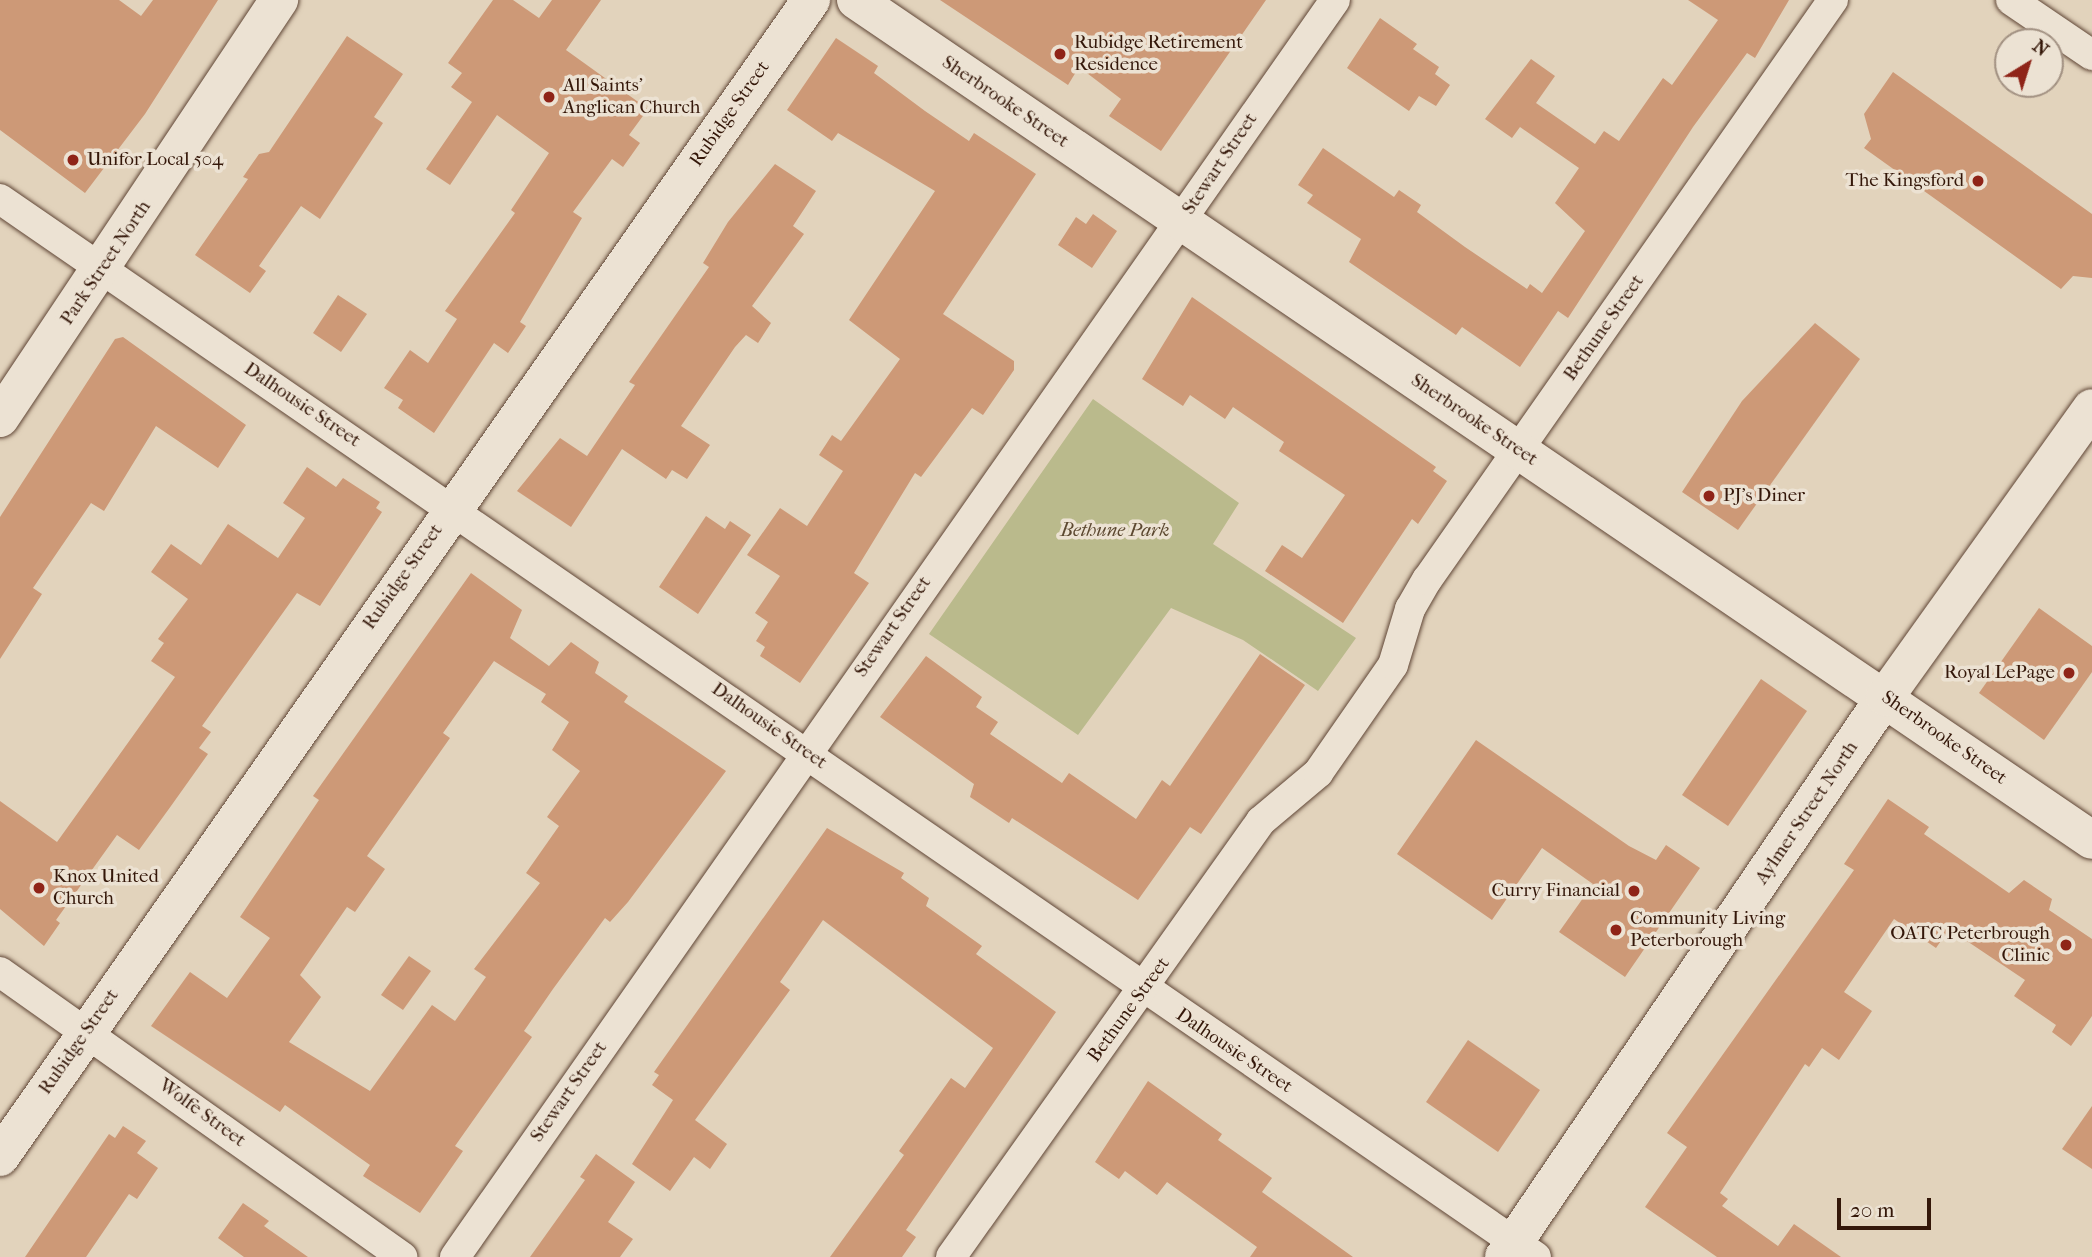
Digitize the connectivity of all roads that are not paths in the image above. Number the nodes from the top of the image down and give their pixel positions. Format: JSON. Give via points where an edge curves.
{"nodes":[{"id":1,"x":279,"y":0,"type":"edge"},
{"id":2,"x":811,"y":0,"type":"edge"},
{"id":3,"x":856,"y":0,"type":"edge"},
{"id":4,"x":1335,"y":0,"type":"edge"},
{"id":5,"x":1833,"y":0,"type":"edge"},
{"id":6,"x":2011,"y":0,"type":"edge"},
{"id":7,"x":2092,"y":55,"type":"edge"},
{"id":8,"x":0,"y":199,"type":"edge"},
{"id":9,"x":1181,"y":222,"type":"junction"},
{"id":10,"x":102,"y":271,"type":"junction"},
{"id":11,"x":2092,"y":408,"type":"edge"},
{"id":12,"x":0,"y":418,"type":"edge"},
{"id":13,"x":1520,"y":450,"type":"junction"},
{"id":14,"x":452,"y":506,"type":"junction"},
{"id":15,"x":1885,"y":697,"type":"junction"},
{"id":16,"x":805,"y":751,"type":"junction"},
{"id":17,"x":2092,"y":841,"type":"edge"},
{"id":18,"x":0,"y":972,"type":"edge"},
{"id":19,"x":1144,"y":989,"type":"junction"},
{"id":20,"x":86,"y":1032,"type":"junction"},
{"id":21,"x":0,"y":1157,"type":"edge"},
{"id":22,"x":1518,"y":1252,"type":"edge"},
{"id":23,"x":402,"y":1257,"type":"edge"},
{"id":24,"x":454,"y":1257,"type":"edge"},
{"id":25,"x":951,"y":1257,"type":"edge"}],
"edges":[{"from":1,"to":10,"type":"main road","name":"Park Street North"},
{"from":2,"to":14,"type":"main road","name":"Rubidge Street"},
{"from":3,"to":9,"type":"main road","name":"Sherbrooke Street"},
{"from":4,"to":9,"type":"street","name":"Stewart Street"},
{"from":5,"to":13,"type":"street","name":"Bethune Street"},
{"from":6,"to":7,"type":"street"},
{"from":8,"to":10,"type":"street","name":"Dalhousie Street"},
{"from":9,"to":13,"type":"main road","name":"Sherbrooke Street"},
{"from":9,"to":16,"type":"street","name":"Stewart Street"},
{"from":10,"to":12,"type":"main road","name":"Park Street North"},
{"from":10,"to":14,"type":"street","name":"Dalhousie Street"},
{"from":11,"to":15,"type":"main road","name":"Aylmer Street North"},
{"from":13,"to":15,"type":"main road","name":"Sherbrooke Street"},
{"from":13,"to":19,"type":"street","name":"Bethune Street","via":[[1416,600],[1393,665],[1318,773],[1261,821]]},
{"from":14,"to":16,"type":"street","name":"Dalhousie Street"},
{"from":14,"to":20,"type":"main road","name":"Rubidge Street"},
{"from":15,"to":17,"type":"main road","name":"Sherbrooke Street"},
{"from":15,"to":22,"type":"main road","name":"Aylmer Street North"},
{"from":16,"to":19,"type":"street","name":"Dalhousie Street"},
{"from":16,"to":24,"type":"street","name":"Stewart Street"},
{"from":18,"to":20,"type":"street","name":"Wolfe Street"},
{"from":19,"to":22,"type":"street","name":"Dalhousie Street"},
{"from":19,"to":25,"type":"street","name":"Bethune Street"},
{"from":20,"to":21,"type":"main road","name":"Rubidge Street"},
{"from":20,"to":23,"type":"street","name":"Wolfe Street"}]}
